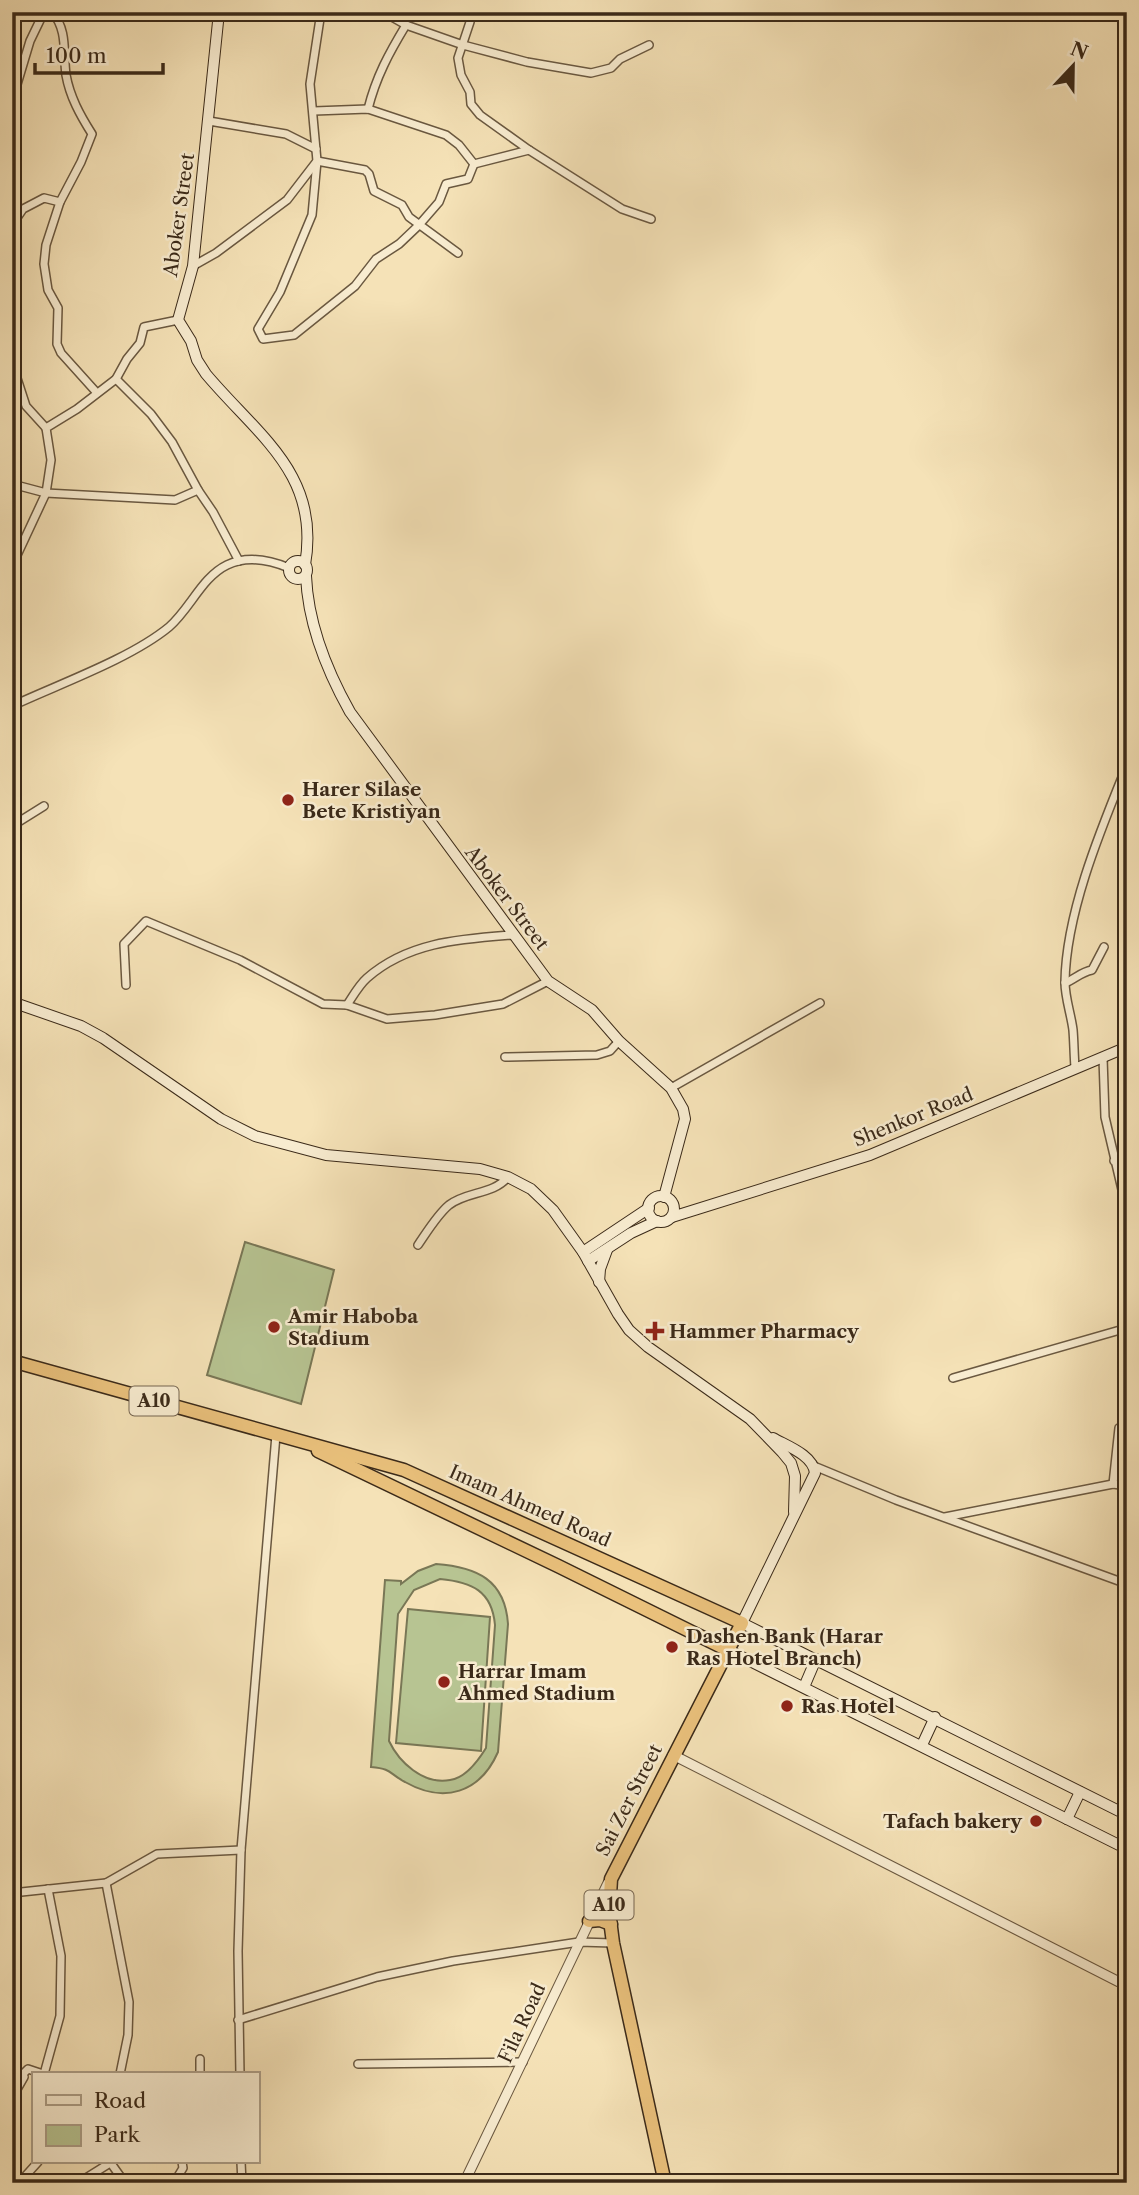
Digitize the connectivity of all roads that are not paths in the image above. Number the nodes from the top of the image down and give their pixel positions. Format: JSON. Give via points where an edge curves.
{"nodes":[{"id":1,"x":44,"y":12,"type":"edge"},
{"id":2,"x":52,"y":12,"type":"edge"},
{"id":3,"x":219,"y":12,"type":"edge"},
{"id":4,"x":321,"y":12,"type":"edge"},
{"id":5,"x":383,"y":12,"type":"edge"},
{"id":6,"x":470,"y":12,"type":"edge"},
{"id":7,"x":406,"y":25,"type":"junction"},
{"id":8,"x":463,"y":45,"type":"junction"},
{"id":9,"x":649,"y":45,"type":"dead end"},
{"id":10,"x":12,"y":101,"type":"edge"},
{"id":11,"x":368,"y":109,"type":"junction"},
{"id":12,"x":314,"y":111,"type":"junction"},
{"id":13,"x":209,"y":121,"type":"junction"},
{"id":14,"x":316,"y":149,"type":"junction"},
{"id":15,"x":529,"y":150,"type":"junction"},
{"id":16,"x":317,"y":161,"type":"junction"},
{"id":17,"x":474,"y":164,"type":"junction"},
{"id":18,"x":60,"y":202,"type":"junction"},
{"id":19,"x":650,"y":219,"type":"dead end"},
{"id":20,"x":12,"y":225,"type":"edge"},
{"id":21,"x":419,"y":225,"type":"junction"},
{"id":22,"x":458,"y":253,"type":"dead end"},
{"id":23,"x":193,"y":266,"type":"junction"},
{"id":24,"x":178,"y":320,"type":"junction"},
{"id":25,"x":12,"y":363,"type":"edge"},
{"id":26,"x":116,"y":379,"type":"junction"},
{"id":27,"x":97,"y":393,"type":"junction"},
{"id":28,"x":46,"y":428,"type":"junction"},
{"id":29,"x":12,"y":484,"type":"edge"},
{"id":30,"x":198,"y":490,"type":"junction"},
{"id":31,"x":46,"y":493,"type":"junction"},
{"id":32,"x":239,"y":561,"type":"junction"},
{"id":33,"x":12,"y":566,"type":"edge"},
{"id":34,"x":300,"y":568,"type":"junction"},
{"id":35,"x":306,"y":593,"type":"junction"},
{"id":36,"x":12,"y":706,"type":"edge"},
{"id":37,"x":1127,"y":765,"type":"edge"},
{"id":38,"x":44,"y":806,"type":"dead end"},
{"id":39,"x":12,"y":827,"type":"edge"},
{"id":40,"x":512,"y":934,"type":"junction"},
{"id":41,"x":1104,"y":947,"type":"dead end"},
{"id":42,"x":548,"y":981,"type":"junction"},
{"id":43,"x":1065,"y":983,"type":"junction"},
{"id":44,"x":126,"y":985,"type":"dead end"},
{"id":45,"x":12,"y":1002,"type":"edge"},
{"id":46,"x":820,"y":1003,"type":"dead end"},
{"id":47,"x":347,"y":1005,"type":"junction"},
{"id":48,"x":619,"y":1041,"type":"junction"},
{"id":49,"x":1127,"y":1047,"type":"edge"},
{"id":50,"x":505,"y":1057,"type":"dead end"},
{"id":51,"x":1103,"y":1058,"type":"junction"},
{"id":52,"x":1075,"y":1068,"type":"junction"},
{"id":53,"x":671,"y":1088,"type":"junction"},
{"id":54,"x":1127,"y":1158,"type":"edge"},
{"id":55,"x":1114,"y":1161,"type":"junction"},
{"id":56,"x":508,"y":1177,"type":"junction"},
{"id":57,"x":664,"y":1197,"type":"junction"},
{"id":58,"x":707,"y":1204,"type":"junction"},
{"id":59,"x":673,"y":1205,"type":"junction"},
{"id":60,"x":649,"y":1208,"type":"junction"},
{"id":61,"x":1127,"y":1211,"type":"edge"},
{"id":62,"x":672,"y":1217,"type":"junction"},
{"id":63,"x":657,"y":1222,"type":"junction"},
{"id":64,"x":571,"y":1236,"type":"junction"},
{"id":65,"x":605,"y":1243,"type":"junction"},
{"id":66,"x":418,"y":1245,"type":"dead end"},
{"id":67,"x":585,"y":1257,"type":"junction"},
{"id":68,"x":599,"y":1282,"type":"junction"},
{"id":69,"x":1127,"y":1328,"type":"edge"},
{"id":70,"x":12,"y":1361,"type":"edge"},
{"id":71,"x":953,"y":1378,"type":"dead end"},
{"id":72,"x":1119,"y":1428,"type":"dead end"},
{"id":73,"x":766,"y":1434,"type":"junction"},
{"id":74,"x":276,"y":1435,"type":"junction"},
{"id":75,"x":296,"y":1441,"type":"junction"},
{"id":76,"x":814,"y":1466,"type":"junction"},
{"id":77,"x":1113,"y":1484,"type":"junction"},
{"id":78,"x":1127,"y":1486,"type":"edge"},
{"id":79,"x":794,"y":1512,"type":"junction"},
{"id":80,"x":944,"y":1518,"type":"junction"},
{"id":81,"x":1127,"y":1584,"type":"edge"},
{"id":82,"x":742,"y":1623,"type":"junction"},
{"id":83,"x":728,"y":1650,"type":"junction"},
{"id":84,"x":816,"y":1659,"type":"junction"},
{"id":85,"x":804,"y":1687,"type":"junction"},
{"id":86,"x":935,"y":1717,"type":"junction"},
{"id":87,"x":922,"y":1745,"type":"junction"},
{"id":88,"x":673,"y":1755,"type":"junction"},
{"id":89,"x":1080,"y":1791,"type":"junction"},
{"id":90,"x":1127,"y":1815,"type":"edge"},
{"id":91,"x":1067,"y":1819,"type":"junction"},
{"id":92,"x":1127,"y":1849,"type":"edge"},
{"id":93,"x":241,"y":1850,"type":"junction"},
{"id":94,"x":611,"y":1879,"type":"junction"},
{"id":95,"x":106,"y":1883,"type":"junction"},
{"id":96,"x":48,"y":1889,"type":"junction"},
{"id":97,"x":12,"y":1893,"type":"edge"},
{"id":98,"x":589,"y":1921,"type":"junction"},
{"id":99,"x":611,"y":1924,"type":"junction"},
{"id":100,"x":579,"y":1942,"type":"junction"},
{"id":101,"x":613,"y":1943,"type":"junction"},
{"id":102,"x":1127,"y":1986,"type":"edge"},
{"id":103,"x":238,"y":2020,"type":"junction"},
{"id":104,"x":200,"y":2059,"type":"dead end"},
{"id":105,"x":523,"y":2062,"type":"junction"},
{"id":106,"x":358,"y":2064,"type":"dead end"},
{"id":107,"x":28,"y":2069,"type":"junction"},
{"id":108,"x":37,"y":2072,"type":"edge"},
{"id":109,"x":44,"y":2072,"type":"edge"},
{"id":110,"x":120,"y":2072,"type":"edge"},
{"id":111,"x":200,"y":2072,"type":"edge"},
{"id":112,"x":240,"y":2072,"type":"edge"},
{"id":113,"x":12,"y":2080,"type":"edge"},
{"id":114,"x":12,"y":2098,"type":"edge"},
{"id":115,"x":36,"y":2164,"type":"edge"},
{"id":116,"x":108,"y":2164,"type":"edge"},
{"id":117,"x":111,"y":2164,"type":"edge"},
{"id":118,"x":182,"y":2164,"type":"edge"},
{"id":119,"x":241,"y":2164,"type":"edge"},
{"id":120,"x":19,"y":2183,"type":"edge"},
{"id":121,"x":78,"y":2183,"type":"edge"},
{"id":122,"x":125,"y":2183,"type":"edge"},
{"id":123,"x":174,"y":2183,"type":"edge"},
{"id":124,"x":242,"y":2183,"type":"edge"},
{"id":125,"x":464,"y":2183,"type":"edge"},
{"id":126,"x":665,"y":2183,"type":"edge"}],
"edges":[{"from":1,"to":10,"type":"street"},
{"from":2,"to":18,"type":"street","via":[[64,36],[74,105],[92,134]]},
{"from":3,"to":13,"type":"main road","name":"Aboker Street"},
{"from":4,"to":12,"type":"street","via":[[310,84]]},
{"from":5,"to":7,"type":"street"},
{"from":6,"to":8,"type":"street"},
{"from":7,"to":8,"type":"street"},
{"from":7,"to":11,"type":"street","via":[[384,61]]},
{"from":8,"to":9,"type":"street","via":[[591,73],[611,68]]},
{"from":8,"to":15,"type":"street","via":[[458,58],[471,104]]},
{"from":11,"to":12,"type":"street"},
{"from":11,"to":17,"type":"street","via":[[446,135]]},
{"from":12,"to":14,"type":"street"},
{"from":13,"to":14,"type":"street","via":[[286,134]]},
{"from":13,"to":23,"type":"main road","name":"Aboker Street"},
{"from":14,"to":16,"type":"street"},
{"from":15,"to":17,"type":"street"},
{"from":15,"to":19,"type":"street","via":[[622,209]]},
{"from":16,"to":21,"type":"street","via":[[365,170],[374,191],[402,205]]},
{"from":16,"to":21,"type":"street","via":[[312,215],[280,292],[258,329],[263,339],[294,335],[355,286],[376,258]]},
{"from":16,"to":23,"type":"street","via":[[287,200]]},
{"from":17,"to":21,"type":"street","via":[[468,179],[444,186],[439,202]]},
{"from":18,"to":20,"type":"street","via":[[44,198],[23,209]]},
{"from":18,"to":27,"type":"street","via":[[44,264],[48,290],[58,308],[57,344]]},
{"from":21,"to":22,"type":"street"},
{"from":23,"to":24,"type":"main road","name":"Aboker Street"},
{"from":24,"to":26,"type":"street","via":[[144,327],[140,343]]},
{"from":24,"to":34,"type":"main road","via":[[206,374],[274,449],[297,482],[308,523],[308,548]]},
{"from":25,"to":28,"type":"street","via":[[26,406]]},
{"from":26,"to":27,"type":"street"},
{"from":26,"to":30,"type":"street","via":[[172,442]]},
{"from":27,"to":28,"type":"street"},
{"from":28,"to":31,"type":"street","via":[[51,460]]},
{"from":29,"to":31,"type":"street"},
{"from":30,"to":31,"type":"street","via":[[175,500]]},
{"from":30,"to":32,"type":"street"},
{"from":31,"to":33,"type":"street"},
{"from":32,"to":34,"type":"street"},
{"from":32,"to":36,"type":"street","via":[[214,575],[170,626],[150,639]]},
{"from":34,"to":35,"type":"main road"},
{"from":34,"to":35,"type":"main road","via":[[290,574]]},
{"from":35,"to":40,"type":"main road","name":"Aboker Street","via":[[326,664],[349,712]]},
{"from":37,"to":43,"type":"street","via":[[1079,900]]},
{"from":38,"to":39,"type":"street"},
{"from":40,"to":42,"type":"main road","name":"Aboker Street"},
{"from":40,"to":47,"type":"street","via":[[421,946],[393,958],[365,979]]},
{"from":41,"to":43,"type":"street","via":[[1093,970]]},
{"from":42,"to":47,"type":"street","via":[[503,1004],[435,1015],[387,1019]]},
{"from":42,"to":48,"type":"main road","name":"Aboker Street","via":[[592,1010]]},
{"from":43,"to":52,"type":"street"},
{"from":44,"to":47,"type":"street","via":[[124,944],[146,921],[240,960],[323,1004]]},
{"from":45,"to":56,"type":"main road","via":[[103,1038],[220,1119],[256,1136],[326,1155],[449,1165]]},
{"from":46,"to":53,"type":"street"},
{"from":48,"to":50,"type":"street","via":[[610,1051],[597,1055]]},
{"from":48,"to":53,"type":"main road","name":"Aboker Street"},
{"from":49,"to":51,"type":"main road","name":"Shenkor Road"},
{"from":51,"to":52,"type":"main road","name":"Shenkor Road"},
{"from":51,"to":55,"type":"street","via":[[1105,1116]]},
{"from":52,"to":58,"type":"main road","name":"Shenkor Road","via":[[870,1155]]},
{"from":53,"to":57,"type":"main road","name":"Aboker Street","via":[[685,1119]]},
{"from":54,"to":55,"type":"street"},
{"from":55,"to":61,"type":"street"},
{"from":56,"to":64,"type":"main road","via":[[531,1189]]},
{"from":56,"to":66,"type":"street","via":[[500,1186],[449,1205]]},
{"from":57,"to":59,"type":"main road"},
{"from":57,"to":60,"type":"main road","via":[[656,1198]]},
{"from":58,"to":59,"type":"main road","name":"Shenkor Road"},
{"from":58,"to":62,"type":"main road","name":"Shenkor Road"},
{"from":59,"to":62,"type":"main road"},
{"from":60,"to":63,"type":"main road"},
{"from":60,"to":65,"type":"main road"},
{"from":62,"to":63,"type":"main road"},
{"from":63,"to":65,"type":"main road"},
{"from":64,"to":65,"type":"main road"},
{"from":64,"to":67,"type":"main road"},
{"from":65,"to":67,"type":"main road"},
{"from":65,"to":68,"type":"main road"},
{"from":67,"to":68,"type":"main road"},
{"from":68,"to":73,"type":"main road","via":[[618,1314],[648,1347]]},
{"from":69,"to":71,"type":"street"},
{"from":70,"to":74,"type":"highway","name":"Imam Ahmed Road","number":"A10"},
{"from":72,"to":77,"type":"street"},
{"from":73,"to":76,"type":"main road"},
{"from":73,"to":79,"type":"main road","via":[[791,1463]]},
{"from":74,"to":75,"type":"highway","name":"Imam Ahmed Road","number":"A10"},
{"from":74,"to":93,"type":"street"},
{"from":75,"to":82,"type":"highway","name":"Imam Ahmed Road","number":"A10","via":[[404,1470]]},
{"from":75,"to":83,"type":"highway","name":"Imam Ahmed Road","number":"A10"},
{"from":76,"to":79,"type":"main road"},
{"from":76,"to":80,"type":"street"},
{"from":77,"to":78,"type":"street"},
{"from":77,"to":80,"type":"street"},
{"from":79,"to":82,"type":"main road"},
{"from":80,"to":81,"type":"street"},
{"from":82,"to":83,"type":"highway","number":"A10"},
{"from":82,"to":84,"type":"main road"},
{"from":83,"to":85,"type":"main road"},
{"from":83,"to":88,"type":"highway","name":"Sai Zer Street","number":"A10"},
{"from":84,"to":85,"type":"main road"},
{"from":84,"to":86,"type":"main road"},
{"from":85,"to":87,"type":"main road"},
{"from":86,"to":87,"type":"main road"},
{"from":86,"to":89,"type":"main road"},
{"from":87,"to":91,"type":"main road"},
{"from":88,"to":94,"type":"highway","name":"Sai Zer Street","number":"A10"},
{"from":88,"to":102,"type":"street"},
{"from":89,"to":90,"type":"main road"},
{"from":89,"to":91,"type":"main road"},
{"from":91,"to":92,"type":"main road"},
{"from":93,"to":95,"type":"street","via":[[157,1854]]},
{"from":93,"to":103,"type":"street"},
{"from":94,"to":98,"type":"street","name":"Fila Road"},
{"from":94,"to":99,"type":"highway","name":"Sai Zer Street","number":"A10"},
{"from":95,"to":96,"type":"street"},
{"from":95,"to":110,"type":"street","via":[[129,2002]]},
{"from":96,"to":97,"type":"street"},
{"from":96,"to":109,"type":"street","via":[[61,1956],[60,2016]]},
{"from":98,"to":99,"type":"highway"},
{"from":98,"to":100,"type":"street","name":"Fila Road"},
{"from":99,"to":101,"type":"highway","name":"Sai Zer Street","number":"A10"},
{"from":100,"to":101,"type":"street"},
{"from":100,"to":103,"type":"street","via":[[377,1977]]},
{"from":100,"to":105,"type":"street","name":"Fila Road"},
{"from":101,"to":126,"type":"highway","name":"Sai Zer Street","number":"A10"},
{"from":103,"to":112,"type":"street"},
{"from":104,"to":111,"type":"street"},
{"from":105,"to":106,"type":"street"},
{"from":105,"to":125,"type":"street","name":"Fila Road"},
{"from":107,"to":108,"type":"street"},
{"from":107,"to":113,"type":"street"},
{"from":107,"to":114,"type":"street"},
{"from":115,"to":120,"type":"street"},
{"from":116,"to":121,"type":"street"},
{"from":117,"to":122,"type":"street"},
{"from":118,"to":123,"type":"street"},
{"from":119,"to":124,"type":"street"}]}
